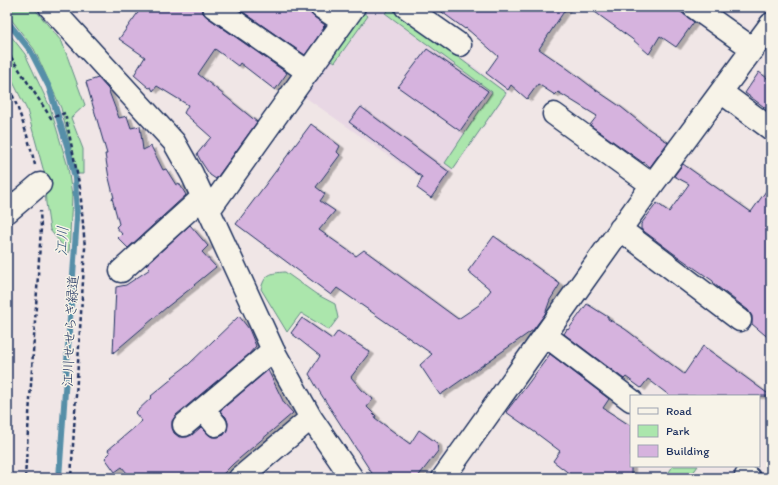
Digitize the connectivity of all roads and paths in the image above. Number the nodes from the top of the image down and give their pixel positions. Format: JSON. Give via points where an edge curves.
{"nodes":[{"id":1,"x":214,"y":7,"type":"edge"},
{"id":2,"x":321,"y":7,"type":"edge"},
{"id":3,"x":406,"y":7,"type":"edge"},
{"id":4,"x":694,"y":7,"type":"edge"},
{"id":5,"x":59,"y":10,"type":"edge"},
{"id":6,"x":349,"y":15,"type":"edge"},
{"id":7,"x":771,"y":24,"type":"edge"},
{"id":8,"x":460,"y":46,"type":"dead end"},
{"id":9,"x":753,"y":49,"type":"junction"},
{"id":10,"x":7,"y":51,"type":"edge"},
{"id":11,"x":308,"y":72,"type":"junction"},
{"id":12,"x":7,"y":82,"type":"edge"},
{"id":13,"x":721,"y":92,"type":"junction"},
{"id":14,"x":554,"y":114,"type":"dead end"},
{"id":15,"x":771,"y":129,"type":"edge"},
{"id":16,"x":40,"y":184,"type":"junction"},
{"id":17,"x":652,"y":185,"type":"junction"},
{"id":18,"x":206,"y":204,"type":"junction"},
{"id":19,"x":7,"y":212,"type":"edge"},
{"id":20,"x":620,"y":229,"type":"junction"},
{"id":21,"x":120,"y":271,"type":"dead end"},
{"id":22,"x":740,"y":320,"type":"dead end"},
{"id":23,"x":545,"y":335,"type":"junction"},
{"id":24,"x":273,"y":350,"type":"junction"},
{"id":25,"x":630,"y":399,"type":"edge"},
{"id":26,"x":311,"y":418,"type":"junction"},
{"id":27,"x":184,"y":425,"type":"dead end"},
{"id":28,"x":24,"y":478,"type":"edge"},
{"id":29,"x":71,"y":478,"type":"edge"},
{"id":30,"x":240,"y":478,"type":"edge"},
{"id":31,"x":352,"y":478,"type":"edge"},
{"id":32,"x":443,"y":478,"type":"edge"}],
"edges":[{"from":1,"to":11,"type":"street"},
{"from":2,"to":6,"type":"street"},
{"from":3,"to":8,"type":"street"},
{"from":4,"to":9,"type":"street"},
{"from":5,"to":18,"type":"street","via":[[174,142]]},
{"from":6,"to":11,"type":"street"},
{"from":7,"to":9,"type":"street"},
{"from":9,"to":13,"type":"street"},
{"from":10,"to":29,"type":"path","name":"江川せせらぎ緑道","via":[[51,118],[65,113],[80,188],[85,248]]},
{"from":11,"to":18,"type":"street"},
{"from":12,"to":16,"type":"path","via":[[29,140]]},
{"from":13,"to":15,"type":"street"},
{"from":13,"to":17,"type":"street"},
{"from":14,"to":17,"type":"street"},
{"from":16,"to":19,"type":"street"},
{"from":16,"to":28,"type":"path","via":[[41,228]]},
{"from":17,"to":20,"type":"street"},
{"from":18,"to":21,"type":"street"},
{"from":18,"to":24,"type":"street"},
{"from":20,"to":22,"type":"street"},
{"from":20,"to":23,"type":"street"},
{"from":23,"to":25,"type":"street"},
{"from":23,"to":32,"type":"street"},
{"from":24,"to":26,"type":"street"},
{"from":24,"to":27,"type":"street","via":[[210,417]]},
{"from":26,"to":30,"type":"street"},
{"from":26,"to":31,"type":"street"}]}
